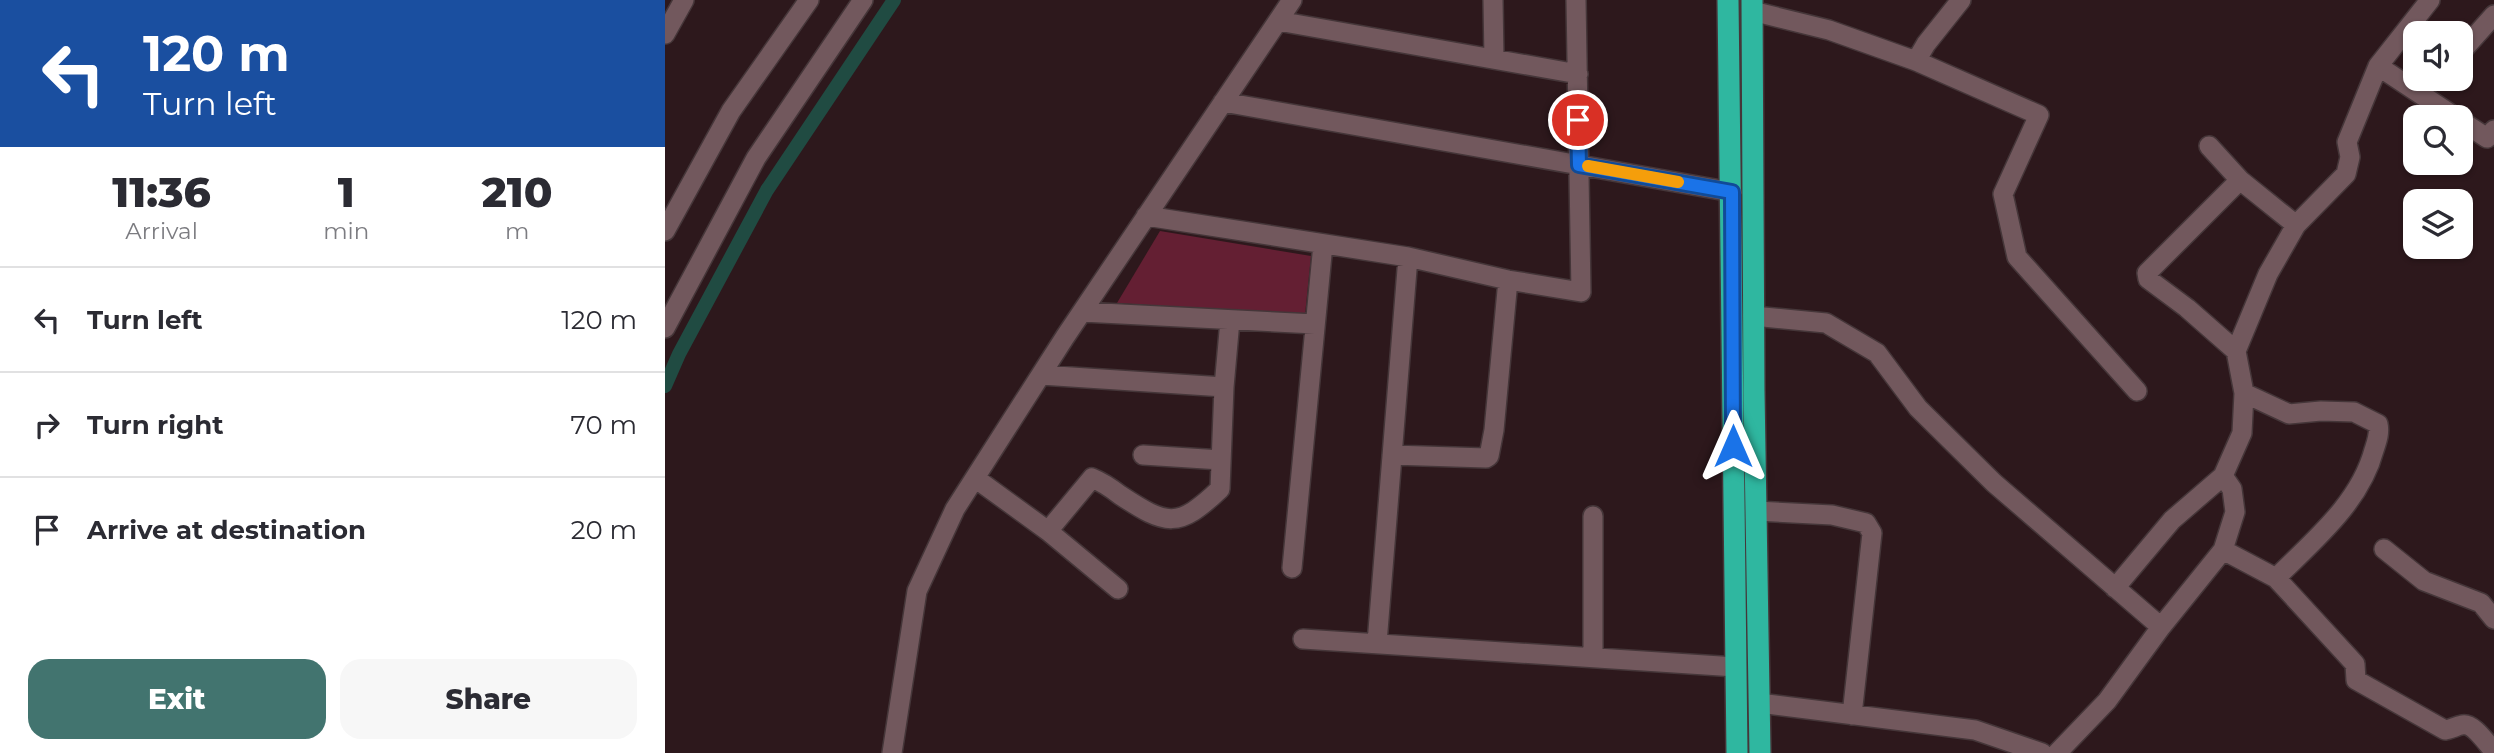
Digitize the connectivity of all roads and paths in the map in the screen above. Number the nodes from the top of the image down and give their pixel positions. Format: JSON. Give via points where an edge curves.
{"nodes":[{"id":1,"x":684,"y":0,"type":"edge"},
{"id":2,"x":809,"y":0,"type":"edge"},
{"id":3,"x":863,"y":0,"type":"edge"},
{"id":4,"x":1292,"y":0,"type":"edge"},
{"id":5,"x":1493,"y":0,"type":"edge"},
{"id":6,"x":1576,"y":0,"type":"edge"},
{"id":7,"x":1728,"y":0,"type":"edge"},
{"id":8,"x":1961,"y":0,"type":"edge"},
{"id":9,"x":2430,"y":0,"type":"edge"},
{"id":10,"x":1752,"y":6,"type":"edge"},
{"id":11,"x":2494,"y":15,"type":"edge"},
{"id":12,"x":1277,"y":21,"type":"junction"},
{"id":13,"x":2423,"y":21,"type":"edge"},
{"id":14,"x":665,"y":34,"type":"edge"},
{"id":15,"x":2473,"y":39,"type":"edge"},
{"id":16,"x":2403,"y":44,"type":"edge"},
{"id":17,"x":1494,"y":60,"type":"junction"},
{"id":18,"x":1916,"y":61,"type":"junction"},
{"id":19,"x":2378,"y":66,"type":"junction"},
{"id":20,"x":1578,"y":74,"type":"junction"},
{"id":21,"x":1223,"y":102,"type":"junction"},
{"id":22,"x":2437,"y":105,"type":"edge"},
{"id":23,"x":2473,"y":129,"type":"edge"},
{"id":24,"x":2494,"y":130,"type":"edge"},
{"id":25,"x":2209,"y":146,"type":"dead end"},
{"id":26,"x":1579,"y":165,"type":"junction"},
{"id":27,"x":2240,"y":180,"type":"junction"},
{"id":28,"x":1732,"y":192,"type":"junction"},
{"id":29,"x":1146,"y":216,"type":"junction"},
{"id":30,"x":2296,"y":225,"type":"junction"},
{"id":31,"x":665,"y":230,"type":"edge"},
{"id":32,"x":1323,"y":244,"type":"junction"},
{"id":33,"x":1408,"y":257,"type":"junction"},
{"id":34,"x":1508,"y":280,"type":"junction"},
{"id":35,"x":1082,"y":312,"type":"junction"},
{"id":36,"x":1753,"y":316,"type":"junction"},
{"id":37,"x":1230,"y":320,"type":"junction"},
{"id":38,"x":1315,"y":324,"type":"junction"},
{"id":39,"x":665,"y":328,"type":"edge"},
{"id":40,"x":2236,"y":351,"type":"junction"},
{"id":41,"x":1041,"y":375,"type":"junction"},
{"id":42,"x":1224,"y":387,"type":"junction"},
{"id":43,"x":2137,"y":391,"type":"dead end"},
{"id":44,"x":2244,"y":393,"type":"junction"},
{"id":45,"x":1143,"y":455,"type":"dead end"},
{"id":46,"x":1392,"y":455,"type":"junction"},
{"id":47,"x":1221,"y":460,"type":"junction"},
{"id":48,"x":2223,"y":476,"type":"junction"},
{"id":49,"x":975,"y":478,"type":"junction"},
{"id":50,"x":1756,"y":512,"type":"junction"},
{"id":51,"x":1593,"y":516,"type":"dead end"},
{"id":52,"x":1048,"y":531,"type":"junction"},
{"id":53,"x":2384,"y":549,"type":"dead end"},
{"id":54,"x":2223,"y":550,"type":"junction"},
{"id":55,"x":1292,"y":568,"type":"dead end"},
{"id":56,"x":2276,"y":579,"type":"junction"},
{"id":57,"x":2115,"y":588,"type":"junction"},
{"id":58,"x":1118,"y":589,"type":"dead end"},
{"id":59,"x":2494,"y":619,"type":"edge"},
{"id":60,"x":2161,"y":627,"type":"junction"},
{"id":61,"x":1303,"y":639,"type":"dead end"},
{"id":62,"x":1377,"y":643,"type":"junction"},
{"id":63,"x":1593,"y":656,"type":"junction"},
{"id":64,"x":1736,"y":667,"type":"junction"},
{"id":65,"x":1759,"y":703,"type":"junction"},
{"id":66,"x":1852,"y":715,"type":"junction"},
{"id":67,"x":2494,"y":751,"type":"edge"},
{"id":68,"x":892,"y":753,"type":"edge"},
{"id":69,"x":1737,"y":753,"type":"edge"},
{"id":70,"x":1760,"y":753,"type":"edge"},
{"id":71,"x":2042,"y":753,"type":"edge"},
{"id":72,"x":2057,"y":753,"type":"edge"}],
"edges":[{"from":1,"to":14,"type":"street"},
{"from":2,"to":31,"type":"street","via":[[731,111]]},
{"from":3,"to":39,"type":"street","via":[[756,158]]},
{"from":4,"to":12,"type":"street"},
{"from":5,"to":17,"type":"street"},
{"from":6,"to":20,"type":"street"},
{"from":7,"to":28,"type":"highway"},
{"from":8,"to":18,"type":"street"},
{"from":9,"to":13,"type":"street"},
{"from":10,"to":18,"type":"street"},
{"from":10,"to":36,"type":"highway"},
{"from":11,"to":15,"type":"street"},
{"from":12,"to":17,"type":"street"},
{"from":12,"to":21,"type":"street"},
{"from":16,"to":19,"type":"street"},
{"from":17,"to":20,"type":"street"},
{"from":18,"to":43,"type":"street","via":[[2039,115],[2003,194],[2017,257]]},
{"from":19,"to":22,"type":"street"},
{"from":19,"to":30,"type":"street","via":[[2347,142],[2346,174]]},
{"from":20,"to":26,"type":"street"},
{"from":21,"to":26,"type":"street"},
{"from":21,"to":29,"type":"street"},
{"from":23,"to":24,"type":"street","via":[[2487,138]]},
{"from":25,"to":27,"type":"street"},
{"from":26,"to":28,"type":"street"},
{"from":26,"to":34,"type":"street","via":[[1581,292]]},
{"from":27,"to":30,"type":"street"},
{"from":27,"to":40,"type":"street","via":[[2147,273],[2148,279]]},
{"from":28,"to":64,"type":"highway"},
{"from":29,"to":32,"type":"street"},
{"from":29,"to":35,"type":"street"},
{"from":30,"to":40,"type":"street","via":[[2268,274]]},
{"from":32,"to":33,"type":"street"},
{"from":32,"to":38,"type":"street"},
{"from":33,"to":34,"type":"street"},
{"from":33,"to":46,"type":"street"},
{"from":34,"to":46,"type":"street","via":[[1489,456]]},
{"from":35,"to":37,"type":"street"},
{"from":35,"to":41,"type":"street"},
{"from":36,"to":50,"type":"highway"},
{"from":36,"to":57,"type":"street","via":[[1826,323],[1877,353],[1937,427]]},
{"from":37,"to":38,"type":"street"},
{"from":37,"to":42,"type":"street"},
{"from":38,"to":55,"type":"street"},
{"from":40,"to":44,"type":"street"},
{"from":41,"to":42,"type":"street"},
{"from":41,"to":49,"type":"street"},
{"from":42,"to":47,"type":"street"},
{"from":44,"to":48,"type":"street","via":[[2242,433]]},
{"from":44,"to":56,"type":"street","via":[[2289,414],[2354,412],[2378,424],[2369,470],[2337,517]]},
{"from":45,"to":47,"type":"street"},
{"from":46,"to":62,"type":"street"},
{"from":47,"to":52,"type":"street","via":[[1220,489],[1182,519],[1157,516],[1091,478]]},
{"from":48,"to":54,"type":"street","via":[[2232,489],[2235,512]]},
{"from":48,"to":57,"type":"street","via":[[2172,520]]},
{"from":49,"to":52,"type":"street"},
{"from":49,"to":68,"type":"street","via":[[955,509],[917,591]]},
{"from":50,"to":65,"type":"highway"},
{"from":50,"to":66,"type":"street","via":[[1832,515],[1866,523],[1872,533]]},
{"from":51,"to":63,"type":"street"},
{"from":52,"to":58,"type":"street"},
{"from":53,"to":59,"type":"street","via":[[2424,581],[2481,603]]},
{"from":54,"to":56,"type":"street"},
{"from":54,"to":60,"type":"street"},
{"from":56,"to":67,"type":"street","via":[[2355,664],[2356,680],[2445,730],[2470,725]]},
{"from":57,"to":60,"type":"street"},
{"from":60,"to":72,"type":"street","via":[[2107,701]]},
{"from":61,"to":62,"type":"street"},
{"from":62,"to":63,"type":"street"},
{"from":63,"to":64,"type":"street"},
{"from":64,"to":69,"type":"highway"},
{"from":65,"to":66,"type":"street"},
{"from":65,"to":70,"type":"highway"},
{"from":66,"to":71,"type":"street","via":[[1975,730]]}]}
